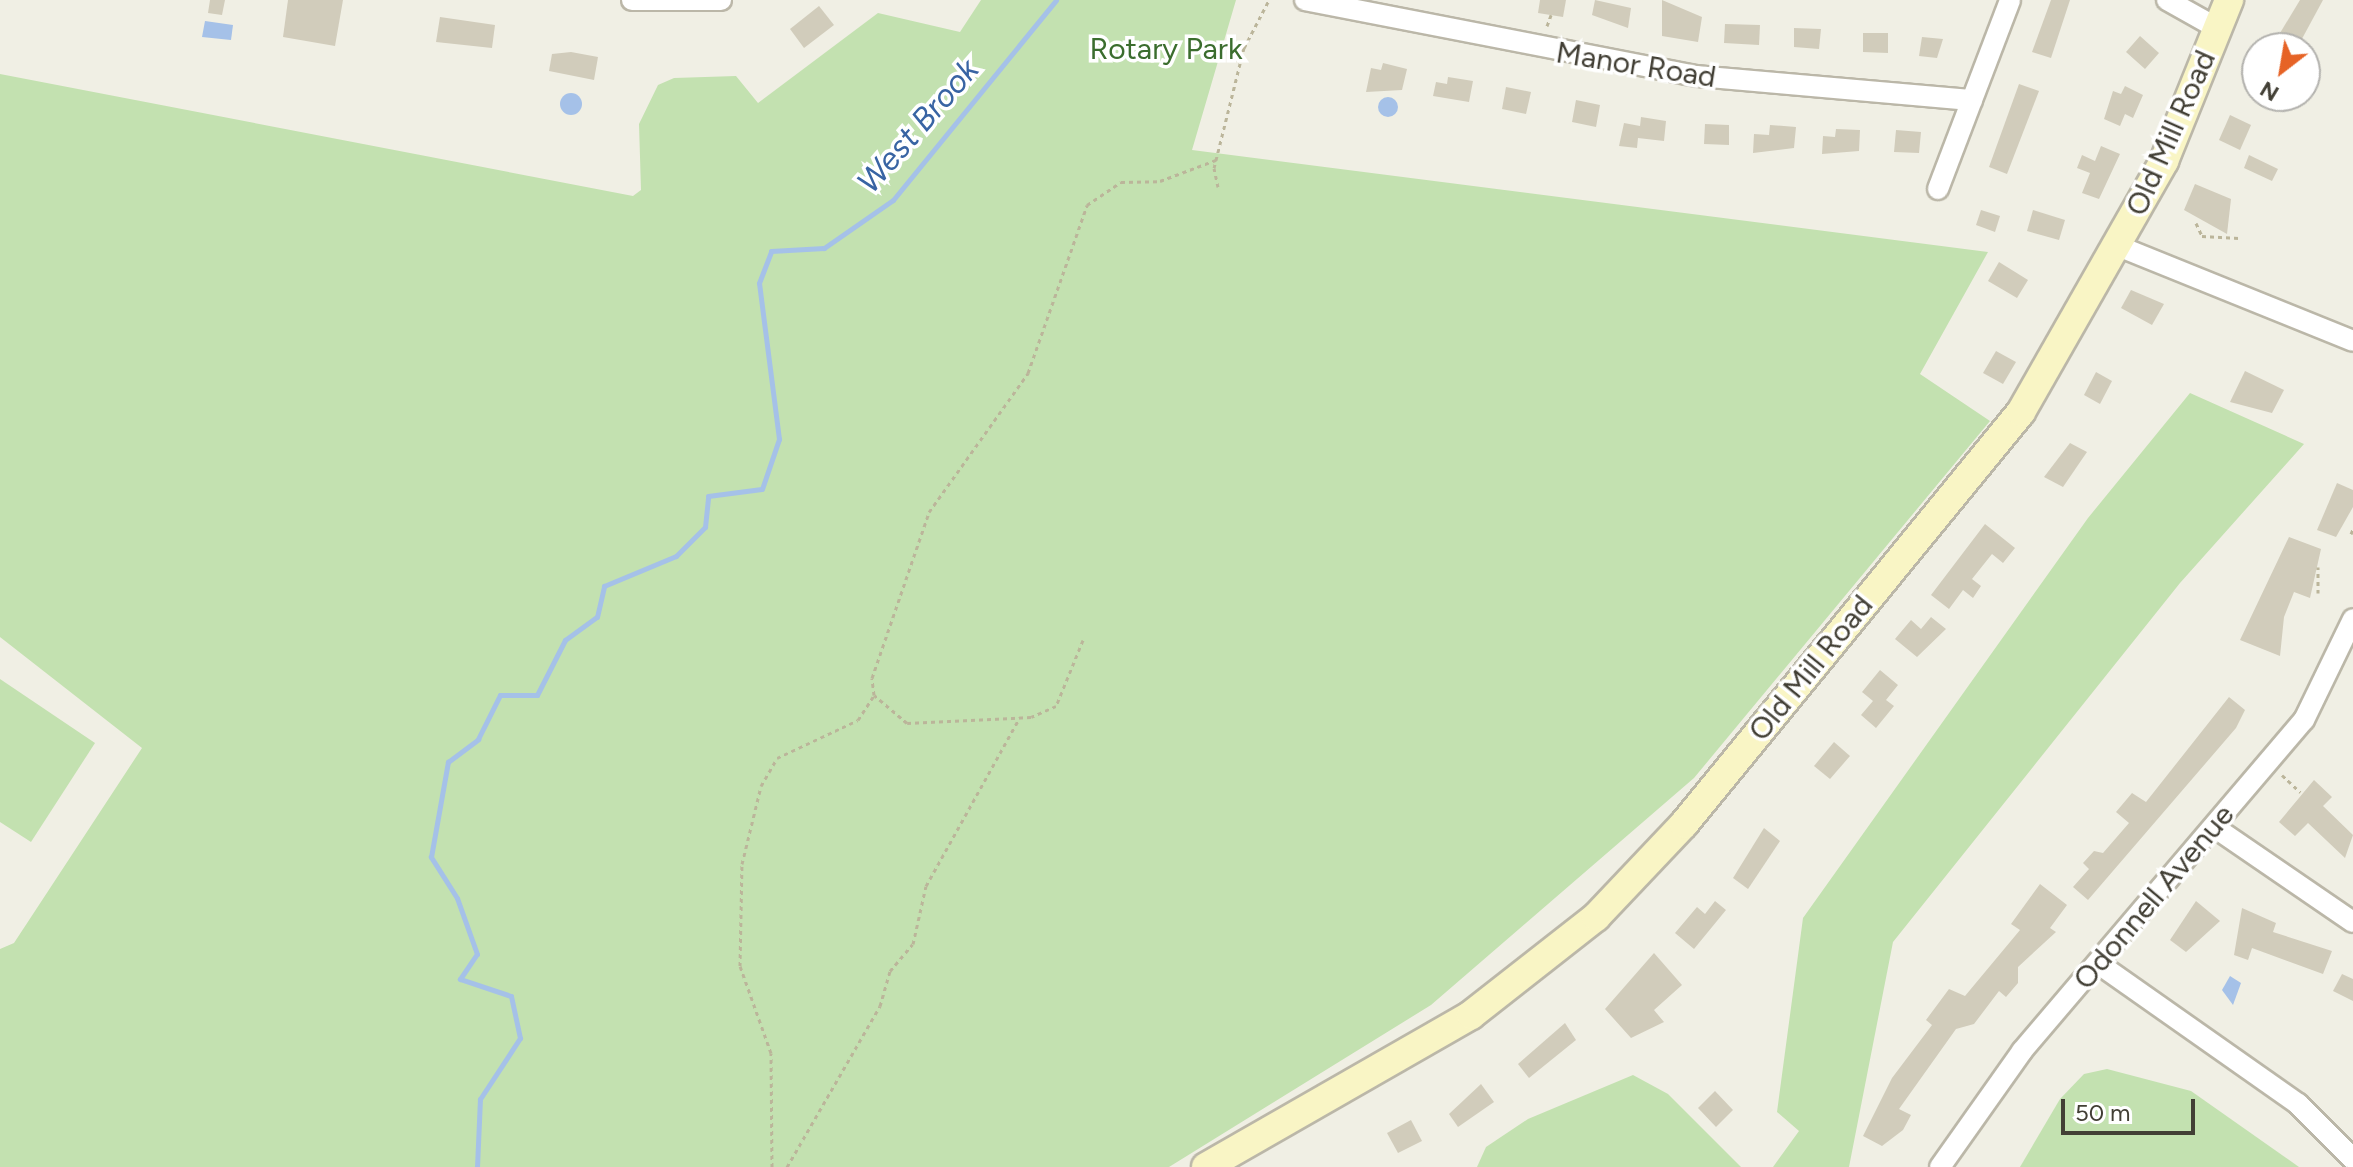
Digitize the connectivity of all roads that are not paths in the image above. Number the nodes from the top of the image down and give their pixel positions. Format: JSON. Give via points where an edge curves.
{"nodes":[{"id":1,"x":632,"y":0,"type":"edge"},
{"id":2,"x":721,"y":0,"type":"edge"},
{"id":3,"x":1305,"y":0,"type":"edge"},
{"id":4,"x":2010,"y":0,"type":"edge"},
{"id":5,"x":2167,"y":0,"type":"edge"},
{"id":6,"x":2229,"y":0,"type":"edge"},
{"id":7,"x":2217,"y":28,"type":"junction"},
{"id":8,"x":1972,"y":100,"type":"junction"},
{"id":9,"x":1938,"y":189,"type":"dead end"},
{"id":10,"x":2118,"y":246,"type":"junction"},
{"id":11,"x":2353,"y":341,"type":"edge"},
{"id":12,"x":2353,"y":619,"type":"edge"},
{"id":13,"x":2214,"y":827,"type":"junction"},
{"id":14,"x":2353,"y":922,"type":"edge"},
{"id":15,"x":2099,"y":964,"type":"junction"},
{"id":16,"x":2353,"y":1159,"type":"edge"},
{"id":17,"x":1206,"y":1167,"type":"edge"},
{"id":18,"x":1940,"y":1167,"type":"edge"}],
"edges":[{"from":1,"to":2,"type":"street"},
{"from":3,"to":8,"type":"street","name":"Manor Road","via":[[1671,73]]},
{"from":4,"to":8,"type":"street"},
{"from":5,"to":7,"type":"street"},
{"from":6,"to":7,"type":"main road","name":"Old Mill Road"},
{"from":7,"to":10,"type":"main road","name":"Old Mill Road","via":[[2188,108]]},
{"from":8,"to":9,"type":"street"},
{"from":10,"to":11,"type":"street"},
{"from":10,"to":17,"type":"main road","name":"Old Mill Road","via":[[1992,452],[1616,897],[1433,1042]]},
{"from":12,"to":13,"type":"street","name":"Odonnell Avenue","via":[[2304,720]]},
{"from":13,"to":14,"type":"street"},
{"from":13,"to":15,"type":"street","name":"Odonnell Avenue"},
{"from":15,"to":16,"type":"street","via":[[2274,1085]]},
{"from":15,"to":18,"type":"street","name":"Odonnell Avenue","via":[[2002,1077]]}]}
